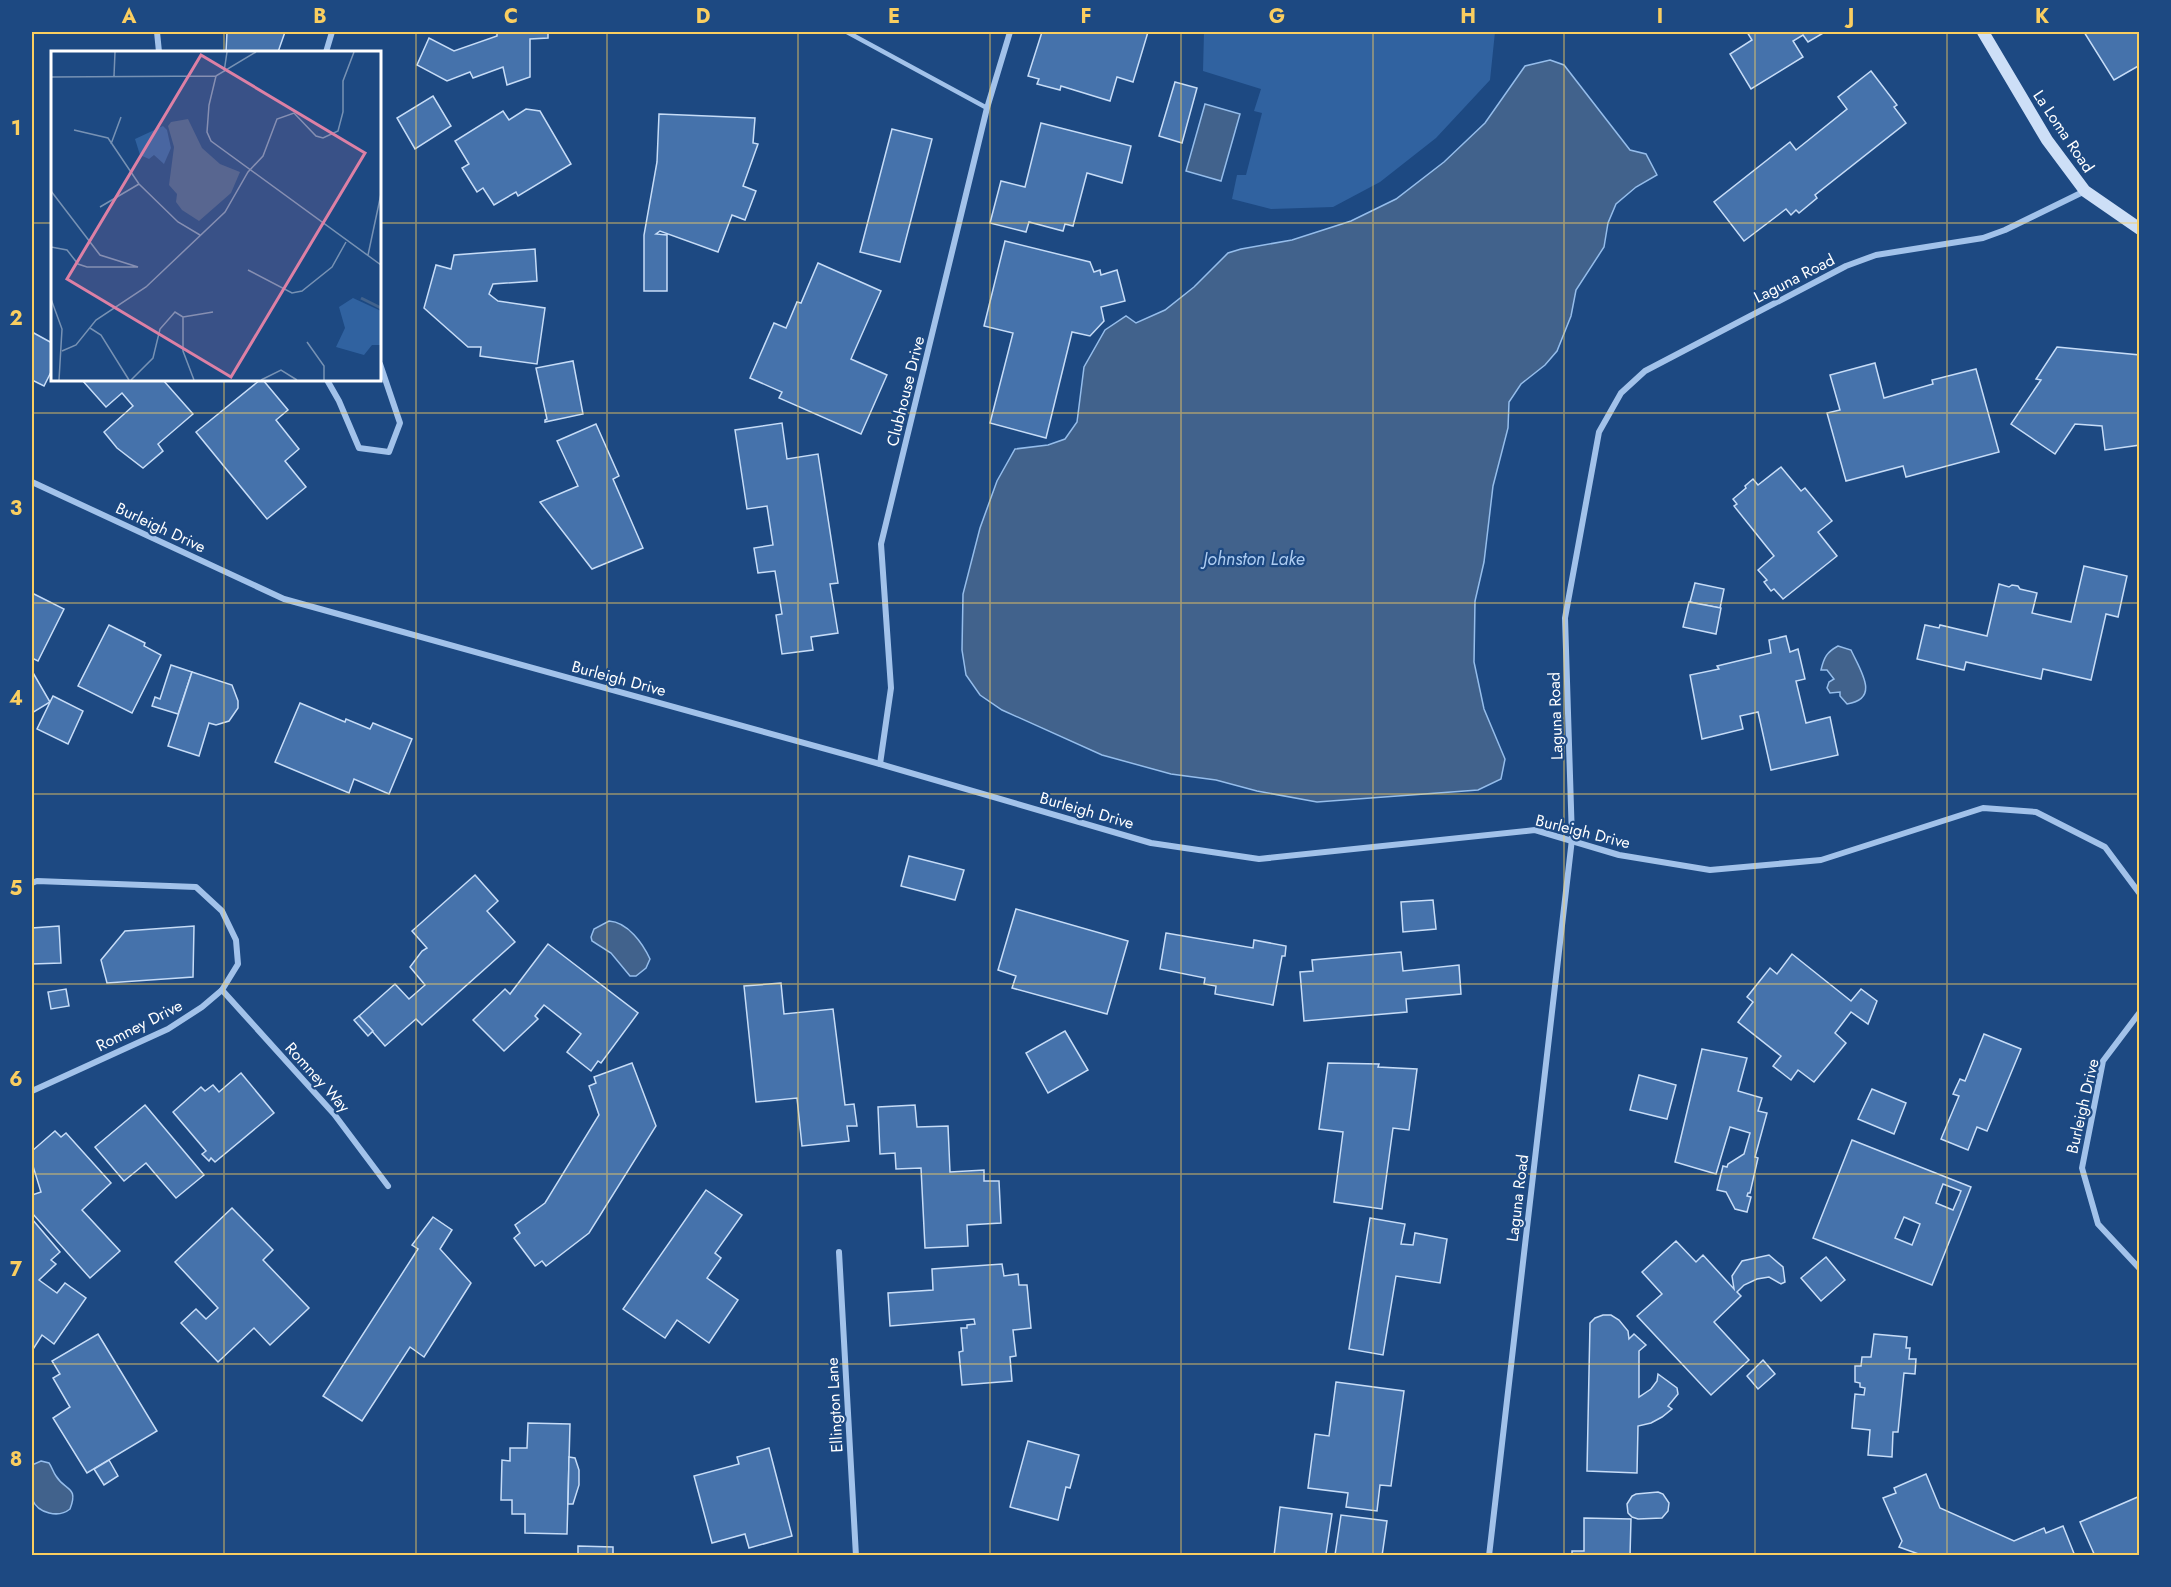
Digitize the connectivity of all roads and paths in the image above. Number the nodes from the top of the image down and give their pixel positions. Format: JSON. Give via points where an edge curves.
{"nodes":[{"id":1,"x":156,"y":32,"type":"edge"},
{"id":2,"x":332,"y":32,"type":"edge"},
{"id":3,"x":847,"y":32,"type":"edge"},
{"id":4,"x":1010,"y":32,"type":"edge"},
{"id":5,"x":1983,"y":32,"type":"edge"},
{"id":6,"x":159,"y":51,"type":"edge"},
{"id":7,"x":326,"y":51,"type":"edge"},
{"id":8,"x":987,"y":108,"type":"junction"},
{"id":9,"x":2085,"y":191,"type":"junction"},
{"id":10,"x":2139,"y":229,"type":"edge"},
{"id":11,"x":381,"y":367,"type":"edge"},
{"id":12,"x":328,"y":381,"type":"edge"},
{"id":13,"x":32,"y":482,"type":"edge"},
{"id":14,"x":880,"y":764,"type":"junction"},
{"id":15,"x":1572,"y":839,"type":"junction"},
{"id":16,"x":32,"y":883,"type":"edge"},
{"id":17,"x":2139,"y":894,"type":"edge"},
{"id":18,"x":222,"y":990,"type":"junction"},
{"id":19,"x":2139,"y":1012,"type":"edge"},
{"id":20,"x":32,"y":1091,"type":"edge"},
{"id":21,"x":388,"y":1186,"type":"dead end"},
{"id":22,"x":839,"y":1252,"type":"dead end"},
{"id":23,"x":2139,"y":1269,"type":"edge"},
{"id":24,"x":856,"y":1556,"type":"edge"},
{"id":25,"x":1489,"y":1556,"type":"edge"}],
"edges":[{"from":1,"to":6,"type":"street"},
{"from":2,"to":7,"type":"street"},
{"from":3,"to":8,"type":"lane"},
{"from":4,"to":8,"type":"street","name":"Clubhouse Drive"},
{"from":5,"to":9,"type":"street","name":"La Loma Road","via":[[2047,140]]},
{"from":8,"to":14,"type":"street","name":"Clubhouse Drive","via":[[881,544],[891,688]]},
{"from":9,"to":10,"type":"street","name":"La Loma Road"},
{"from":9,"to":15,"type":"street","name":"Laguna Road","via":[[1983,238],[1876,255],[1846,266],[1645,370],[1621,393],[1599,432],[1565,618]]},
{"from":11,"to":12,"type":"street","via":[[400,423],[390,452],[359,448]]},
{"from":13,"to":14,"type":"street","name":"Burleigh Drive","via":[[284,600]]},
{"from":14,"to":15,"type":"street","name":"Burleigh Drive","via":[[1151,843],[1259,859],[1535,830]]},
{"from":15,"to":17,"type":"street","name":"Burleigh Drive","via":[[1618,855],[1710,870],[1821,860],[1983,808],[2037,812],[2105,847]]},
{"from":15,"to":25,"type":"street","name":"Laguna Road"},
{"from":16,"to":18,"type":"street","name":"Romney Drive","via":[[38,880],[196,887],[222,911],[236,940],[238,964]]},
{"from":18,"to":20,"type":"street","name":"Romney Drive","via":[[168,1029]]},
{"from":18,"to":21,"type":"street","name":"Romney Way","via":[[334,1114]]},
{"from":19,"to":23,"type":"street","name":"Burleigh Drive","via":[[2103,1061],[2082,1168],[2098,1224]]},
{"from":22,"to":24,"type":"street","name":"Ellington Lane"}]}
